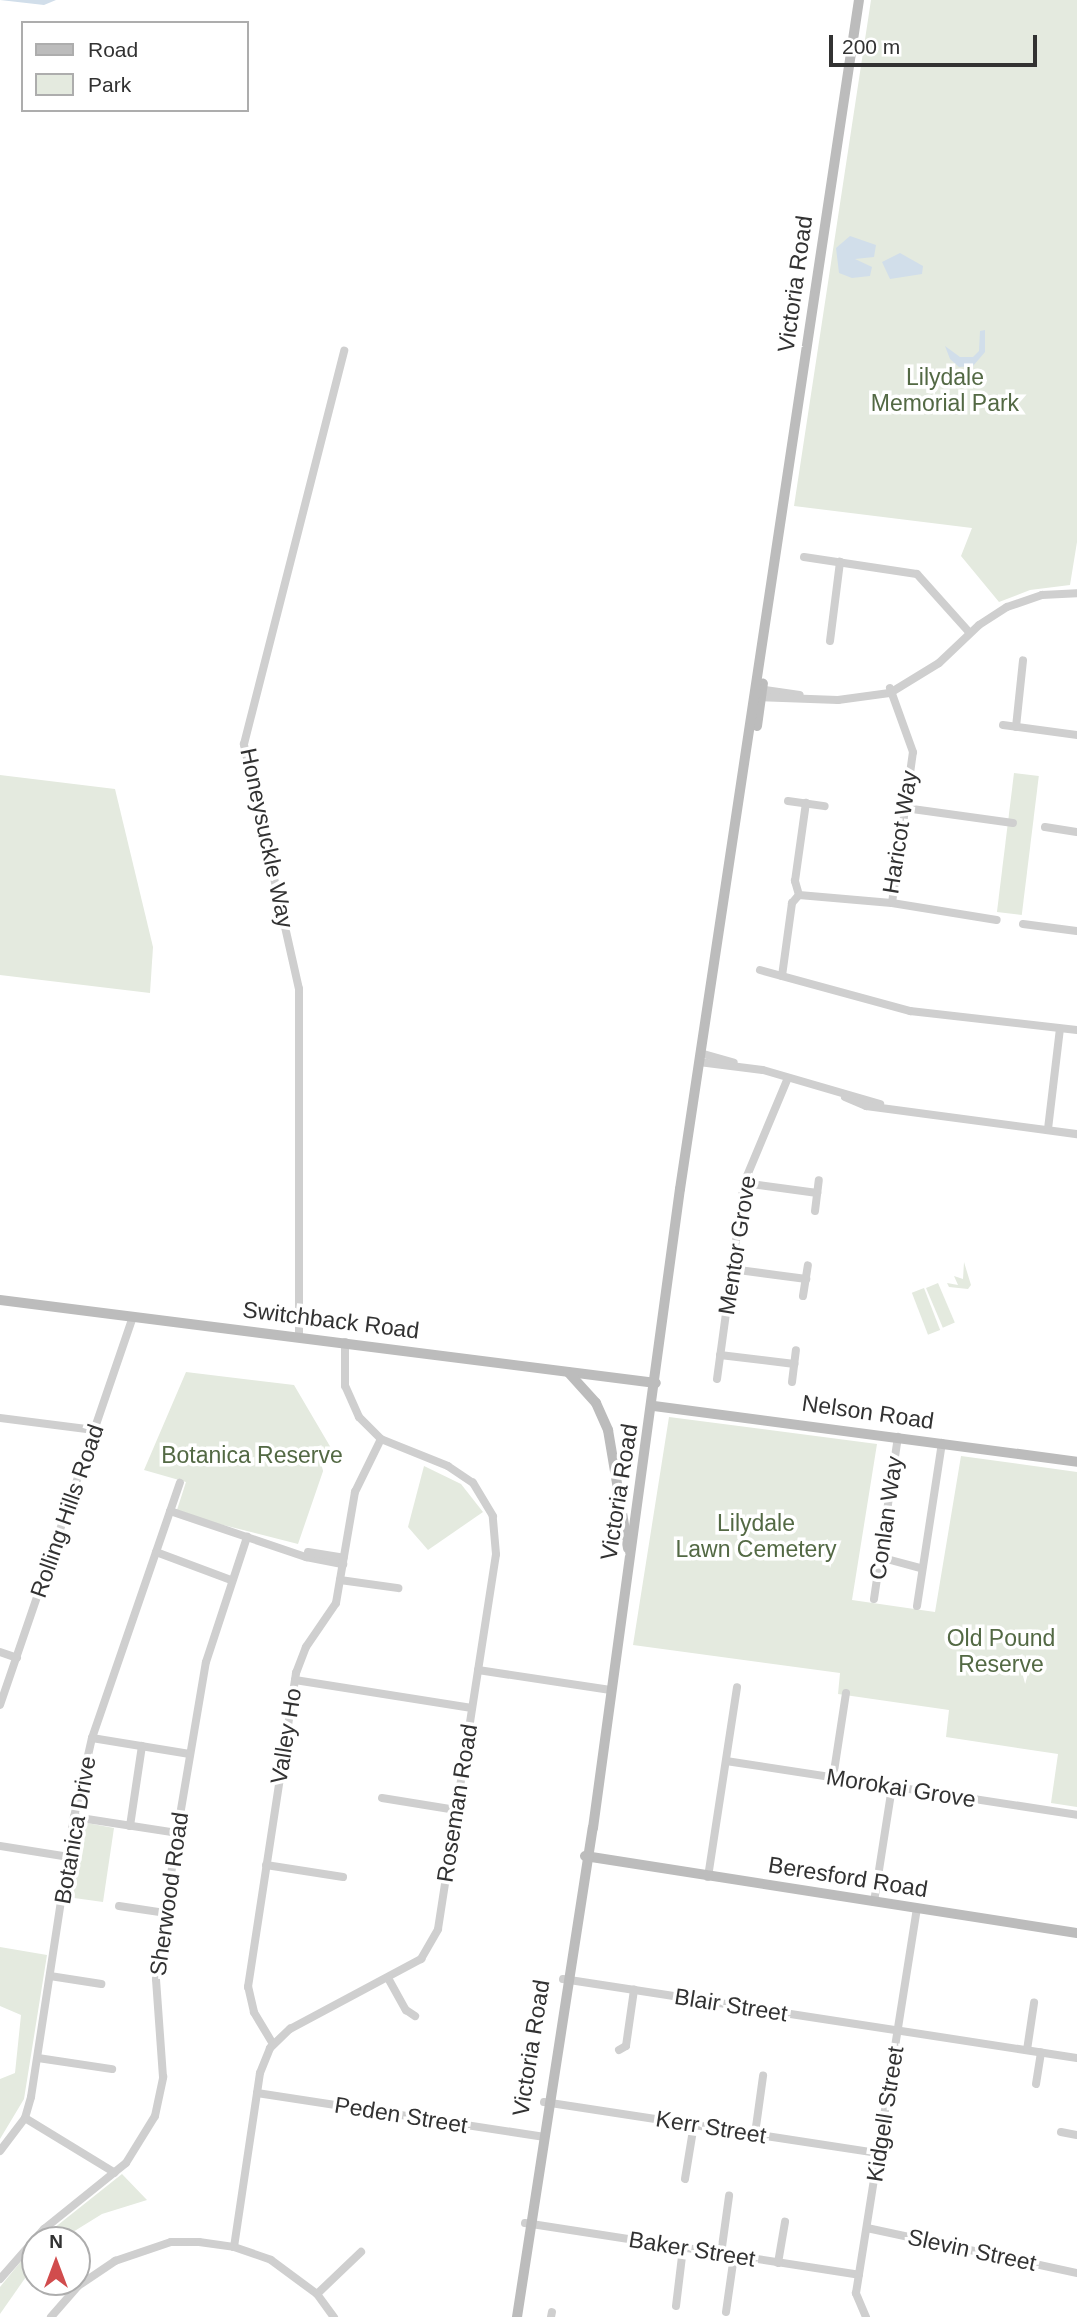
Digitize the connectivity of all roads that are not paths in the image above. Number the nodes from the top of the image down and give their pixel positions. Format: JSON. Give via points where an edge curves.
{"nodes":[{"id":1,"x":859,"y":0,"type":"edge"},
{"id":2,"x":344,"y":351,"type":"dead end"},
{"id":3,"x":804,"y":557,"type":"dead end"},
{"id":4,"x":840,"y":562,"type":"junction"},
{"id":5,"x":1077,"y":593,"type":"edge"},
{"id":6,"x":821,"y":625,"type":"dead end"},
{"id":7,"x":832,"y":626,"type":"junction"},
{"id":8,"x":970,"y":633,"type":"junction"},
{"id":9,"x":830,"y":641,"type":"dead end"},
{"id":10,"x":1023,"y":660,"type":"dead end"},
{"id":11,"x":1011,"y":670,"type":"dead end"},
{"id":12,"x":1023,"y":670,"type":"junction"},
{"id":13,"x":892,"y":691,"type":"junction"},
{"id":14,"x":758,"y":693,"type":"junction"},
{"id":15,"x":1003,"y":725,"type":"dead end"},
{"id":16,"x":1016,"y":727,"type":"junction"},
{"id":17,"x":1077,"y":735,"type":"edge"},
{"id":18,"x":788,"y":801,"type":"dead end"},
{"id":19,"x":806,"y":803,"type":"junction"},
{"id":20,"x":825,"y":806,"type":"dead end"},
{"id":21,"x":905,"y":808,"type":"junction"},
{"id":22,"x":990,"y":808,"type":"dead end"},
{"id":23,"x":988,"y":820,"type":"junction"},
{"id":24,"x":1074,"y":820,"type":"dead end"},
{"id":25,"x":1013,"y":823,"type":"dead end"},
{"id":26,"x":1045,"y":827,"type":"dead end"},
{"id":27,"x":1075,"y":831,"type":"edge"},
{"id":28,"x":799,"y":895,"type":"junction"},
{"id":29,"x":892,"y":903,"type":"junction"},
{"id":30,"x":970,"y":916,"type":"junction"},
{"id":31,"x":998,"y":920,"type":"dead end"},
{"id":32,"x":1023,"y":924,"type":"dead end"},
{"id":33,"x":1049,"y":927,"type":"junction"},
{"id":34,"x":969,"y":928,"type":"dead end"},
{"id":35,"x":1077,"y":931,"type":"edge"},
{"id":36,"x":1047,"y":938,"type":"dead end"},
{"id":37,"x":760,"y":970,"type":"dead end"},
{"id":38,"x":782,"y":976,"type":"junction"},
{"id":39,"x":1077,"y":1031,"type":"edge"},
{"id":40,"x":1060,"y":1032,"type":"junction"},
{"id":41,"x":703,"y":1058,"type":"junction"},
{"id":42,"x":788,"y":1078,"type":"junction"},
{"id":43,"x":1048,"y":1126,"type":"junction"},
{"id":44,"x":1077,"y":1133,"type":"edge"},
{"id":45,"x":819,"y":1181,"type":"dead end"},
{"id":46,"x":744,"y":1183,"type":"junction"},
{"id":47,"x":817,"y":1194,"type":"junction"},
{"id":48,"x":815,"y":1211,"type":"dead end"},
{"id":49,"x":808,"y":1265,"type":"dead end"},
{"id":50,"x":731,"y":1269,"type":"junction"},
{"id":51,"x":806,"y":1279,"type":"junction"},
{"id":52,"x":803,"y":1296,"type":"dead end"},
{"id":53,"x":0,"y":1300,"type":"edge"},
{"id":54,"x":133,"y":1316,"type":"junction"},
{"id":55,"x":299,"y":1337,"type":"junction"},
{"id":56,"x":345,"y":1342,"type":"junction"},
{"id":57,"x":796,"y":1350,"type":"dead end"},
{"id":58,"x":720,"y":1354,"type":"junction"},
{"id":59,"x":794,"y":1364,"type":"junction"},
{"id":60,"x":568,"y":1372,"type":"junction"},
{"id":61,"x":716,"y":1379,"type":"dead end"},
{"id":62,"x":792,"y":1382,"type":"dead end"},
{"id":63,"x":656,"y":1383,"type":"junction"},
{"id":64,"x":654,"y":1406,"type":"junction"},
{"id":65,"x":0,"y":1419,"type":"edge"},
{"id":66,"x":94,"y":1430,"type":"junction"},
{"id":67,"x":898,"y":1437,"type":"junction"},
{"id":68,"x":381,"y":1439,"type":"junction"},
{"id":69,"x":942,"y":1443,"type":"junction"},
{"id":70,"x":1077,"y":1462,"type":"edge"},
{"id":71,"x":180,"y":1483,"type":"dead end"},
{"id":72,"x":170,"y":1511,"type":"junction"},
{"id":73,"x":247,"y":1537,"type":"junction"},
{"id":74,"x":156,"y":1552,"type":"junction"},
{"id":75,"x":883,"y":1558,"type":"junction"},
{"id":76,"x":344,"y":1561,"type":"junction"},
{"id":77,"x":629,"y":1561,"type":"junction"},
{"id":78,"x":921,"y":1568,"type":"junction"},
{"id":79,"x":231,"y":1580,"type":"junction"},
{"id":80,"x":340,"y":1580,"type":"junction"},
{"id":81,"x":398,"y":1588,"type":"dead end"},
{"id":82,"x":874,"y":1599,"type":"dead end"},
{"id":83,"x":917,"y":1606,"type":"dead end"},
{"id":84,"x":0,"y":1652,"type":"edge"},
{"id":85,"x":17,"y":1658,"type":"junction"},
{"id":86,"x":478,"y":1671,"type":"junction"},
{"id":87,"x":295,"y":1680,"type":"junction"},
{"id":88,"x":737,"y":1687,"type":"dead end"},
{"id":89,"x":610,"y":1690,"type":"junction"},
{"id":90,"x":846,"y":1693,"type":"dead end"},
{"id":91,"x":0,"y":1705,"type":"edge"},
{"id":92,"x":472,"y":1708,"type":"junction"},
{"id":93,"x":92,"y":1738,"type":"junction"},
{"id":94,"x":142,"y":1746,"type":"junction"},
{"id":95,"x":190,"y":1754,"type":"junction"},
{"id":96,"x":726,"y":1761,"type":"junction"},
{"id":97,"x":833,"y":1778,"type":"junction"},
{"id":98,"x":892,"y":1787,"type":"junction"},
{"id":99,"x":382,"y":1798,"type":"dead end"},
{"id":100,"x":456,"y":1810,"type":"junction"},
{"id":101,"x":1077,"y":1815,"type":"edge"},
{"id":102,"x":74,"y":1817,"type":"junction"},
{"id":103,"x":130,"y":1826,"type":"junction"},
{"id":104,"x":177,"y":1833,"type":"junction"},
{"id":105,"x":0,"y":1846,"type":"edge"},
{"id":106,"x":69,"y":1857,"type":"junction"},
{"id":107,"x":585,"y":1859,"type":"junction"},
{"id":108,"x":266,"y":1865,"type":"junction"},
{"id":109,"x":343,"y":1877,"type":"dead end"},
{"id":110,"x":708,"y":1877,"type":"junction"},
{"id":111,"x":874,"y":1902,"type":"junction"},
{"id":112,"x":119,"y":1906,"type":"dead end"},
{"id":113,"x":917,"y":1909,"type":"junction"},
{"id":114,"x":166,"y":1913,"type":"junction"},
{"id":115,"x":1077,"y":1933,"type":"edge"},
{"id":116,"x":50,"y":1976,"type":"junction"},
{"id":117,"x":388,"y":1978,"type":"junction"},
{"id":118,"x":566,"y":1980,"type":"junction"},
{"id":119,"x":101,"y":1984,"type":"dead end"},
{"id":120,"x":634,"y":1990,"type":"junction"},
{"id":121,"x":1034,"y":2003,"type":"dead end"},
{"id":122,"x":415,"y":2017,"type":"dead end"},
{"id":123,"x":899,"y":2030,"type":"junction"},
{"id":124,"x":273,"y":2044,"type":"junction"},
{"id":125,"x":619,"y":2050,"type":"dead end"},
{"id":126,"x":1027,"y":2050,"type":"junction"},
{"id":127,"x":1041,"y":2052,"type":"junction"},
{"id":128,"x":38,"y":2058,"type":"junction"},
{"id":129,"x":1077,"y":2058,"type":"edge"},
{"id":130,"x":113,"y":2070,"type":"dead end"},
{"id":131,"x":763,"y":2076,"type":"dead end"},
{"id":132,"x":1036,"y":2084,"type":"dead end"},
{"id":133,"x":257,"y":2093,"type":"junction"},
{"id":134,"x":547,"y":2102,"type":"junction"},
{"id":135,"x":25,"y":2118,"type":"junction"},
{"id":136,"x":694,"y":2124,"type":"junction"},
{"id":137,"x":1061,"y":2132,"type":"dead end"},
{"id":138,"x":755,"y":2134,"type":"junction"},
{"id":139,"x":1077,"y":2135,"type":"edge"},
{"id":140,"x":542,"y":2137,"type":"junction"},
{"id":141,"x":0,"y":2151,"type":"edge"},
{"id":142,"x":878,"y":2153,"type":"junction"},
{"id":143,"x":115,"y":2173,"type":"junction"},
{"id":144,"x":685,"y":2179,"type":"dead end"},
{"id":145,"x":729,"y":2196,"type":"dead end"},
{"id":146,"x":785,"y":2222,"type":"dead end"},
{"id":147,"x":528,"y":2224,"type":"junction"},
{"id":148,"x":867,"y":2228,"type":"junction"},
{"id":149,"x":234,"y":2246,"type":"junction"},
{"id":150,"x":683,"y":2248,"type":"junction"},
{"id":151,"x":361,"y":2252,"type":"dead end"},
{"id":152,"x":720,"y":2254,"type":"junction"},
{"id":153,"x":734,"y":2256,"type":"junction"},
{"id":154,"x":778,"y":2263,"type":"junction"},
{"id":155,"x":1077,"y":2273,"type":"edge"},
{"id":156,"x":859,"y":2275,"type":"junction"},
{"id":157,"x":0,"y":2279,"type":"edge"},
{"id":158,"x":317,"y":2294,"type":"junction"},
{"id":159,"x":676,"y":2306,"type":"dead end"},
{"id":160,"x":726,"y":2312,"type":"dead end"},
{"id":161,"x":51,"y":2317,"type":"edge"},
{"id":162,"x":334,"y":2317,"type":"edge"},
{"id":163,"x":511,"y":2317,"type":"edge"},
{"id":164,"x":517,"y":2317,"type":"edge"},
{"id":165,"x":866,"y":2317,"type":"edge"}],
"edges":[{"from":1,"to":14,"type":"main road","name":"Victoria Road"},
{"from":2,"to":55,"type":"street","name":"Honeysuckle Way","via":[[244,744],[299,989]]},
{"from":3,"to":4,"type":"street"},
{"from":4,"to":7,"type":"street"},
{"from":4,"to":8,"type":"street","via":[[917,574]]},
{"from":5,"to":8,"type":"street","via":[[1018,602]]},
{"from":6,"to":7,"type":"street"},
{"from":7,"to":9,"type":"street"},
{"from":8,"to":13,"type":"street","via":[[920,676]]},
{"from":10,"to":12,"type":"street"},
{"from":11,"to":12,"type":"street"},
{"from":12,"to":16,"type":"street"},
{"from":13,"to":14,"type":"street","via":[[829,700]]},
{"from":13,"to":21,"type":"street","name":"Haricot Way","via":[[913,752]]},
{"from":14,"to":41,"type":"main road","name":"Victoria Road"},
{"from":15,"to":16,"type":"street"},
{"from":16,"to":17,"type":"street"},
{"from":18,"to":19,"type":"street"},
{"from":19,"to":20,"type":"street"},
{"from":19,"to":28,"type":"street","via":[[795,881]]},
{"from":21,"to":23,"type":"street"},
{"from":21,"to":29,"type":"street","name":"Haricot Way"},
{"from":22,"to":23,"type":"street"},
{"from":23,"to":25,"type":"street"},
{"from":24,"to":27,"type":"street"},
{"from":26,"to":27,"type":"street"},
{"from":28,"to":29,"type":"street","name":"Haricot Way"},
{"from":28,"to":38,"type":"street","via":[[792,903]]},
{"from":29,"to":30,"type":"street"},
{"from":30,"to":31,"type":"street"},
{"from":30,"to":34,"type":"street"},
{"from":32,"to":33,"type":"street"},
{"from":33,"to":35,"type":"street"},
{"from":33,"to":36,"type":"street"},
{"from":37,"to":38,"type":"street"},
{"from":38,"to":40,"type":"street","via":[[898,1007]]},
{"from":39,"to":40,"type":"street"},
{"from":40,"to":43,"type":"street"},
{"from":41,"to":42,"type":"street"},
{"from":41,"to":63,"type":"main road","name":"Victoria Road"},
{"from":42,"to":43,"type":"street","via":[[886,1107],[1019,1127]]},
{"from":42,"to":46,"type":"street","name":"Mentor Grove"},
{"from":43,"to":44,"type":"street"},
{"from":45,"to":47,"type":"street"},
{"from":46,"to":47,"type":"street"},
{"from":46,"to":50,"type":"street","name":"Mentor Grove"},
{"from":47,"to":48,"type":"street"},
{"from":49,"to":51,"type":"street"},
{"from":50,"to":51,"type":"street"},
{"from":50,"to":58,"type":"street","name":"Mentor Grove"},
{"from":51,"to":52,"type":"street"},
{"from":53,"to":54,"type":"main road","name":"Switchback Road"},
{"from":54,"to":55,"type":"main road","name":"Switchback Road"},
{"from":54,"to":66,"type":"street","name":"Rolling Hills Road"},
{"from":55,"to":56,"type":"main road","name":"Switchback Road"},
{"from":56,"to":60,"type":"main road","name":"Switchback Road"},
{"from":56,"to":68,"type":"street","name":"Roseman Road","via":[[343,1368],[349,1397],[366,1426]]},
{"from":57,"to":59,"type":"street"},
{"from":58,"to":59,"type":"street"},
{"from":58,"to":61,"type":"street","name":"Mentor Grove"},
{"from":59,"to":62,"type":"street"},
{"from":60,"to":63,"type":"main road","name":"Switchback Road"},
{"from":60,"to":77,"type":"main road","via":[[596,1404],[608,1430]]},
{"from":63,"to":64,"type":"main road","name":"Victoria Road"},
{"from":64,"to":67,"type":"main road","name":"Nelson Road"},
{"from":64,"to":77,"type":"main road","name":"Victoria Road"},
{"from":65,"to":66,"type":"street"},
{"from":66,"to":85,"type":"street","name":"Rolling Hills Road"},
{"from":67,"to":69,"type":"main road","name":"Nelson Road"},
{"from":67,"to":75,"type":"street","name":"Conlan Way","via":[[880,1549]]},
{"from":68,"to":76,"type":"street","name":"Valley Ho","via":[[357,1483]]},
{"from":68,"to":86,"type":"street","name":"Roseman Road","via":[[458,1472],[489,1506],[497,1534],[496,1554]]},
{"from":69,"to":70,"type":"main road","name":"Nelson Road"},
{"from":69,"to":78,"type":"street"},
{"from":71,"to":72,"type":"street","name":"Botanica Drive"},
{"from":72,"to":73,"type":"street"},
{"from":72,"to":74,"type":"street","name":"Botanica Drive"},
{"from":73,"to":76,"type":"street"},
{"from":73,"to":79,"type":"street","name":"Sherwood Road"},
{"from":74,"to":79,"type":"street"},
{"from":74,"to":93,"type":"street","name":"Botanica Drive"},
{"from":75,"to":78,"type":"street"},
{"from":75,"to":82,"type":"street","name":"Conlan Way"},
{"from":76,"to":80,"type":"street","name":"Valley Ho"},
{"from":77,"to":89,"type":"main road","name":"Victoria Road"},
{"from":78,"to":83,"type":"street"},
{"from":79,"to":95,"type":"street","name":"Sherwood Road","via":[[206,1662]]},
{"from":80,"to":81,"type":"street"},
{"from":80,"to":87,"type":"street","name":"Valley Ho","via":[[334,1611],[303,1652]]},
{"from":84,"to":85,"type":"street"},
{"from":85,"to":91,"type":"street","name":"Rolling Hills Road"},
{"from":86,"to":89,"type":"street"},
{"from":86,"to":92,"type":"street","name":"Roseman Road"},
{"from":87,"to":92,"type":"street"},
{"from":87,"to":108,"type":"street","name":"Valley Ho"},
{"from":88,"to":96,"type":"street"},
{"from":89,"to":107,"type":"main road","name":"Victoria Road"},
{"from":90,"to":97,"type":"street"},
{"from":92,"to":100,"type":"street","name":"Roseman Road"},
{"from":93,"to":94,"type":"street"},
{"from":93,"to":102,"type":"street","name":"Botanica Drive"},
{"from":94,"to":95,"type":"street"},
{"from":94,"to":103,"type":"street"},
{"from":95,"to":104,"type":"street","name":"Sherwood Road"},
{"from":96,"to":97,"type":"street","name":"Morokai Grove"},
{"from":96,"to":110,"type":"street"},
{"from":97,"to":98,"type":"street","name":"Morokai Grove"},
{"from":98,"to":101,"type":"street","name":"Morokai Grove"},
{"from":98,"to":111,"type":"street"},
{"from":99,"to":100,"type":"street"},
{"from":100,"to":117,"type":"street","name":"Roseman Road","via":[[438,1929],[421,1959]]},
{"from":102,"to":103,"type":"street"},
{"from":102,"to":106,"type":"street","name":"Botanica Drive"},
{"from":103,"to":104,"type":"street"},
{"from":104,"to":114,"type":"street","name":"Sherwood Road"},
{"from":105,"to":106,"type":"street"},
{"from":106,"to":116,"type":"street","name":"Botanica Drive"},
{"from":107,"to":110,"type":"main road","name":"Beresford Road"},
{"from":107,"to":118,"type":"main road","name":"Victoria Road"},
{"from":108,"to":109,"type":"street"},
{"from":108,"to":124,"type":"street","name":"Valley Ho","via":[[248,1987],[254,2012]]},
{"from":110,"to":111,"type":"main road","name":"Beresford Road"},
{"from":111,"to":113,"type":"main road","name":"Beresford Road"},
{"from":112,"to":114,"type":"street"},
{"from":113,"to":115,"type":"main road","name":"Beresford Road"},
{"from":113,"to":123,"type":"street","name":"Kidgell Street"},
{"from":114,"to":143,"type":"street","name":"Sherwood Road","via":[[156,1985],[163,2054],[160,2096],[147,2133]]},
{"from":116,"to":119,"type":"street"},
{"from":116,"to":128,"type":"street","name":"Botanica Drive"},
{"from":117,"to":122,"type":"street"},
{"from":117,"to":124,"type":"street","name":"Roseman Road","via":[[290,2029]]},
{"from":118,"to":120,"type":"street","name":"Blair Street"},
{"from":118,"to":134,"type":"main road","name":"Victoria Road"},
{"from":120,"to":123,"type":"street","name":"Blair Street"},
{"from":120,"to":125,"type":"street","via":[[626,2046]]},
{"from":121,"to":126,"type":"street"},
{"from":123,"to":126,"type":"street","name":"Blair Street"},
{"from":123,"to":142,"type":"street","name":"Kidgell Street"},
{"from":124,"to":133,"type":"street","via":[[262,2064]]},
{"from":126,"to":127,"type":"street","name":"Blair Street"},
{"from":127,"to":129,"type":"street","name":"Blair Street"},
{"from":127,"to":132,"type":"street"},
{"from":128,"to":130,"type":"street"},
{"from":128,"to":135,"type":"street","name":"Botanica Drive"},
{"from":131,"to":138,"type":"street"},
{"from":133,"to":140,"type":"street","name":"Peden Street"},
{"from":133,"to":149,"type":"street"},
{"from":134,"to":136,"type":"street","name":"Kerr Street"},
{"from":134,"to":140,"type":"main road","name":"Victoria Road"},
{"from":135,"to":141,"type":"street","name":"Botanica Drive"},
{"from":135,"to":143,"type":"street"},
{"from":136,"to":138,"type":"street","name":"Kerr Street"},
{"from":136,"to":144,"type":"street"},
{"from":137,"to":139,"type":"street"},
{"from":138,"to":142,"type":"street","name":"Kerr Street"},
{"from":140,"to":147,"type":"main road","name":"Victoria Road"},
{"from":142,"to":148,"type":"street","name":"Kidgell Street"},
{"from":143,"to":157,"type":"street","name":"Sherwood Road","via":[[44,2229]]},
{"from":145,"to":152,"type":"street"},
{"from":146,"to":154,"type":"street"},
{"from":147,"to":150,"type":"street","name":"Baker Street"},
{"from":147,"to":163,"type":"main road","name":"Victoria Road"},
{"from":147,"to":164,"type":"main road","name":"Victoria Road"},
{"from":148,"to":155,"type":"street","name":"Slevin Street"},
{"from":148,"to":156,"type":"street","name":"Kidgell Street"},
{"from":149,"to":158,"type":"street","via":[[271,2260]]},
{"from":149,"to":161,"type":"street","via":[[171,2242],[142,2249],[93,2274]]},
{"from":150,"to":152,"type":"street","name":"Baker Street"},
{"from":150,"to":159,"type":"street"},
{"from":151,"to":158,"type":"street"},
{"from":152,"to":153,"type":"street","name":"Baker Street"},
{"from":153,"to":154,"type":"street","name":"Baker Street"},
{"from":153,"to":160,"type":"street"},
{"from":154,"to":156,"type":"street","name":"Baker Street"},
{"from":156,"to":165,"type":"street","name":"Kidgell Street","via":[[856,2293]]},
{"from":158,"to":162,"type":"street"}]}
